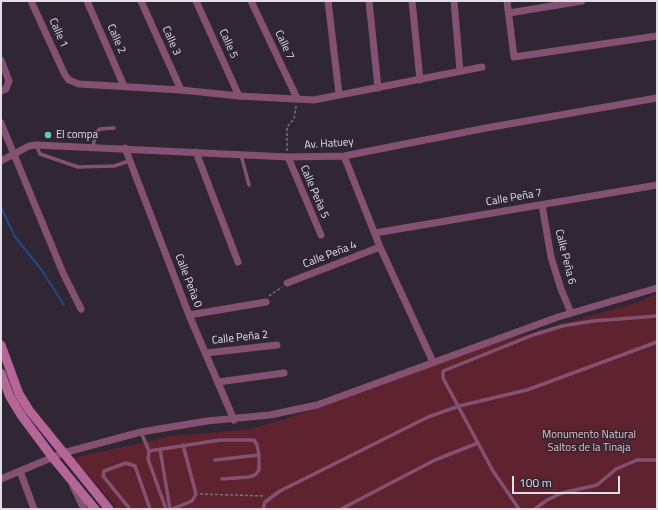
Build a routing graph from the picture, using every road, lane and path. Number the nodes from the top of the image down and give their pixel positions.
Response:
1 (31, 1) edge
2 (87, 1) edge
3 (141, 1) edge
4 (196, 1) edge
5 (251, 1) edge
6 (328, 1) edge
7 (369, 1) edge
8 (412, 1) edge
9 (454, 1) edge
10 (507, 1) edge
11 (582, 1) edge
12 (562, 2) edge
13 (509, 13) junction
14 (657, 36) edge
15 (1, 60) edge
16 (482, 67) dead end
17 (460, 71) junction
18 (420, 80) junction
19 (124, 86) junction
20 (378, 88) junction
21 (3, 90) edge
22 (181, 90) junction
23 (338, 94) junction
24 (239, 96) junction
25 (297, 98) junction
26 (657, 98) edge
27 (1, 123) edge
28 (114, 128) dead end
29 (36, 145) junction
30 (93, 147) junction
31 (125, 148) junction
32 (196, 152) junction
33 (14, 154) junction
34 (241, 155) junction
35 (344, 156) junction
36 (288, 157) junction
37 (1, 161) edge
38 (130, 161) junction
39 (249, 184) dead end
40 (657, 185) edge
41 (542, 205) junction
42 (375, 233) junction
43 (321, 235) dead end
44 (380, 247) junction
45 (238, 262) dead end
46 (287, 283) joint
47 (657, 288) edge
48 (266, 302) joint
49 (80, 309) dead end
50 (570, 313) junction
51 (189, 315) junction
52 (657, 316) edge
53 (657, 342) edge
54 (1, 345) edge
55 (277, 345) dead end
56 (206, 353) junction
57 (433, 362) junction
58 (1, 373) edge
59 (284, 373) dead end
60 (218, 382) junction
61 (458, 406) junction
62 (234, 420) junction
63 (141, 432) junction
64 (478, 443) junction
65 (183, 445) junction
66 (160, 449) junction
67 (149, 451) junction
68 (63, 453) junction
69 (260, 455) junction
70 (53, 458) junction
71 (215, 460) dead end
72 (657, 460) edge
73 (20, 471) junction
74 (68, 477) junction
75 (1, 479) edge
76 (222, 479) dead end
77 (196, 494) junction
78 (272, 496) junction
79 (34, 509) edge
80 (84, 509) edge
81 (95, 509) edge
82 (109, 509) edge
83 (130, 509) edge
84 (150, 509) edge
85 (166, 509) edge
86 (171, 509) edge
87 (263, 509) edge
88 (342, 509) edge
89 (519, 509) edge
90 (535, 509) edge

1 - 19 street, Calle 1
2 - 19 street, Calle 2
3 - 22 street, Calle 3
4 - 24 street, Calle 5
5 - 25 street, Calle 7
6 - 23 street
7 - 20 street
8 - 18 street
9 - 17 street
10 - 13 street
11 - 12 street
12 - 13 street
13 - 14 street
15 - 21 street
16 - 17 street
17 - 18 street
18 - 20 street
19 - 22 street
20 - 23 street
22 - 24 street
23 - 25 street
24 - 25 street
25 - 36 path
26 - 35 street, Av. Hatuey
27 - 33 street
28 - 30 lane
29 - 30 street, Av. Hatuey
29 - 33 street, Av. Hatuey
29 - 38 lane
30 - 31 street, Av. Hatuey
31 - 32 street, Av. Hatuey
31 - 38 street, Calle Peña 0
32 - 34 street, Av. Hatuey
32 - 45 street
33 - 37 street, Av. Hatuey
33 - 49 street
34 - 36 street, Av. Hatuey
34 - 39 lane
35 - 36 street, Av. Hatuey
35 - 42 street
36 - 43 street, Calle Peña 5
38 - 51 street, Calle Peña 0
40 - 41 street, Calle Peña 7
41 - 42 street, Calle Peña 7
41 - 50 street, Calle Peña 6
42 - 44 street
44 - 46 street, Calle Peña 4
44 - 57 street
46 - 48 path
47 - 50 street
48 - 51 street
50 - 57 street
51 - 56 street, Calle Peña 0
52 - 61 lane
53 - 61 lane
54 - 68 main road
55 - 56 street, Calle Peña 2
56 - 60 street, Calle Peña 0
57 - 62 street
58 - 70 main road
59 - 60 street
60 - 62 street, Calle Peña 0
61 - 64 lane
61 - 78 lane
62 - 63 street
63 - 67 lane
63 - 68 street
64 - 88 lane
64 - 89 lane
65 - 66 lane
65 - 69 lane
65 - 77 lane
66 - 67 lane
66 - 86 lane
67 - 85 lane
68 - 70 street
68 - 82 main road
69 - 71 lane
69 - 76 lane
70 - 73 street
70 - 74 main road
72 - 90 lane
73 - 75 street
73 - 79 street
74 - 80 street
74 - 81 main road
77 - 78 path
77 - 86 lane
78 - 87 lane
83 - 84 lane

